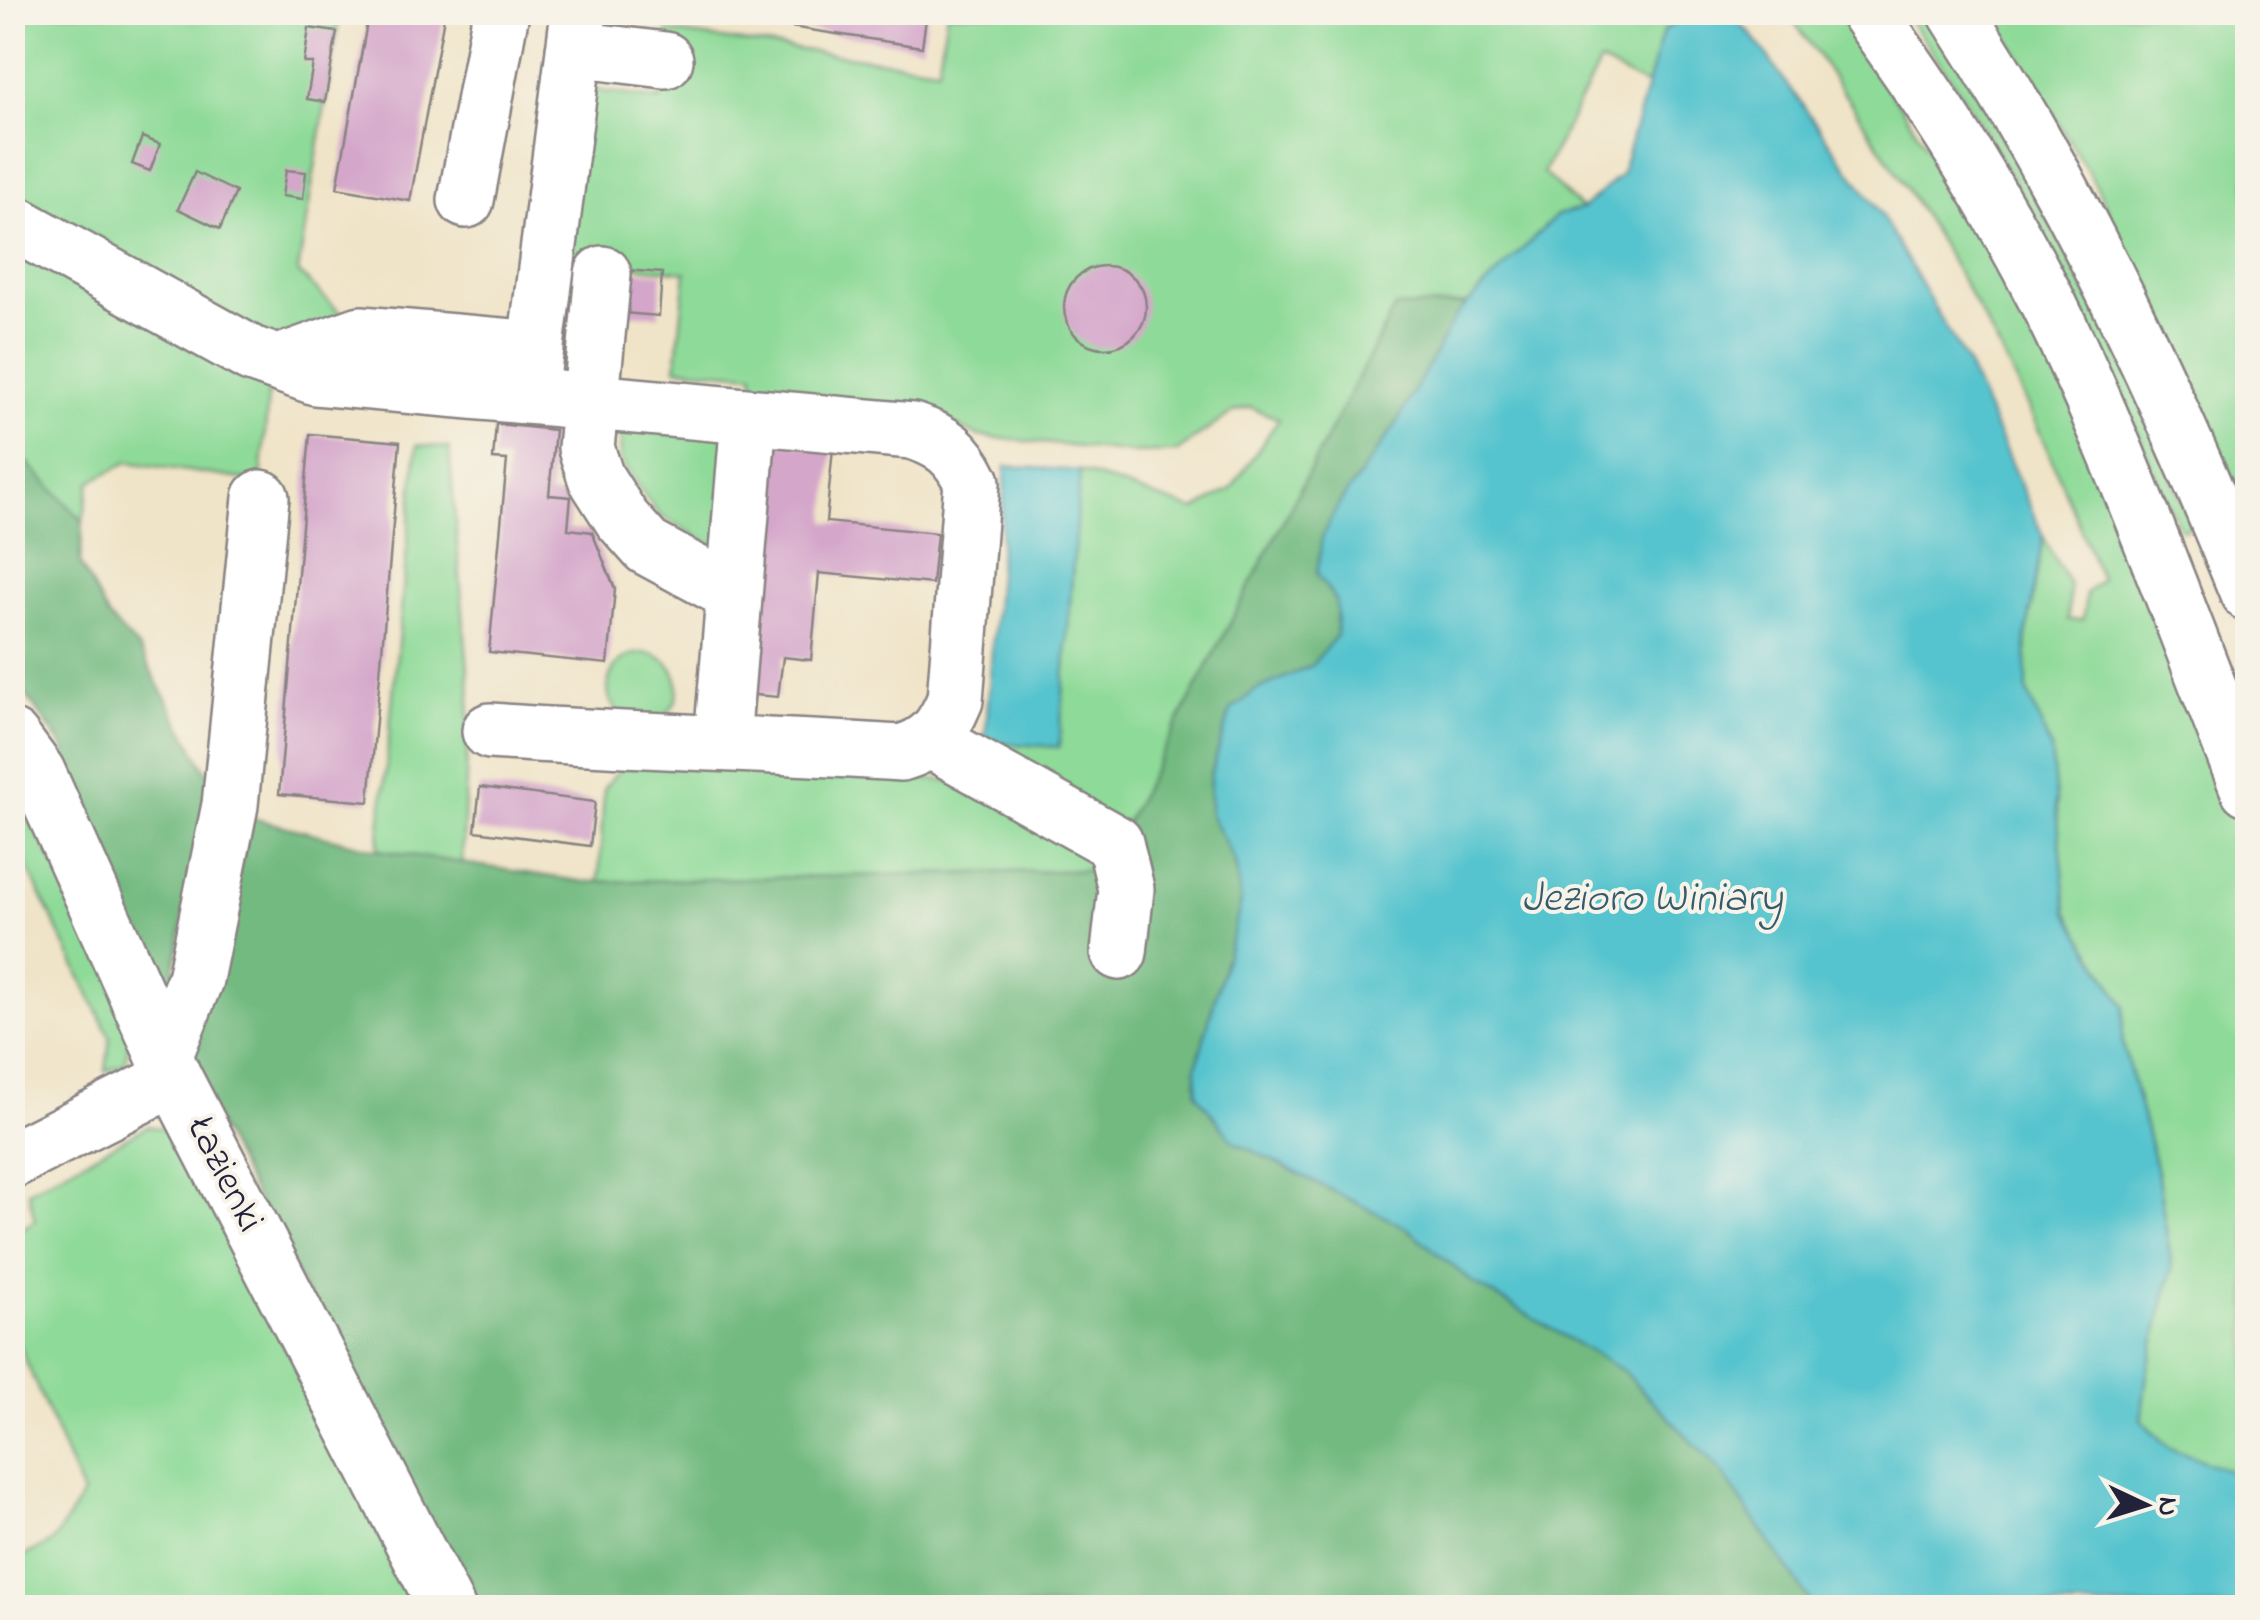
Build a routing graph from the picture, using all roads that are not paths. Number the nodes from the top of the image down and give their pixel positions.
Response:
1 (501, 12) edge
2 (1868, 12) edge
3 (1956, 12) edge
4 (577, 31) edge
5 (666, 60) dead end
6 (466, 200) dead end
7 (12, 222) edge
8 (603, 274) dead end
9 (533, 371) junction
10 (589, 400) junction
11 (749, 418) junction
12 (261, 498) dead end
13 (2248, 593) edge
14 (734, 594) junction
15 (490, 731) dead end
16 (930, 740) junction
17 (722, 741) junction
18 (21, 764) edge
19 (2248, 788) edge
20 (1118, 952) dead end
21 (169, 1068) junction
22 (12, 1160) edge
23 (447, 1608) edge

1 - 6 main road
2 - 19 main road
3 - 13 main road
4 - 5 main road
4 - 9 main road
7 - 9 main road
8 - 10 main road
9 - 10 main road
10 - 11 main road
10 - 14 main road
11 - 14 main road
11 - 16 main road
12 - 21 main road
14 - 17 main road
15 - 17 main road
16 - 17 main road
16 - 20 main road
18 - 21 main road, Łazienki
21 - 22 main road
21 - 23 main road, Łazienki

